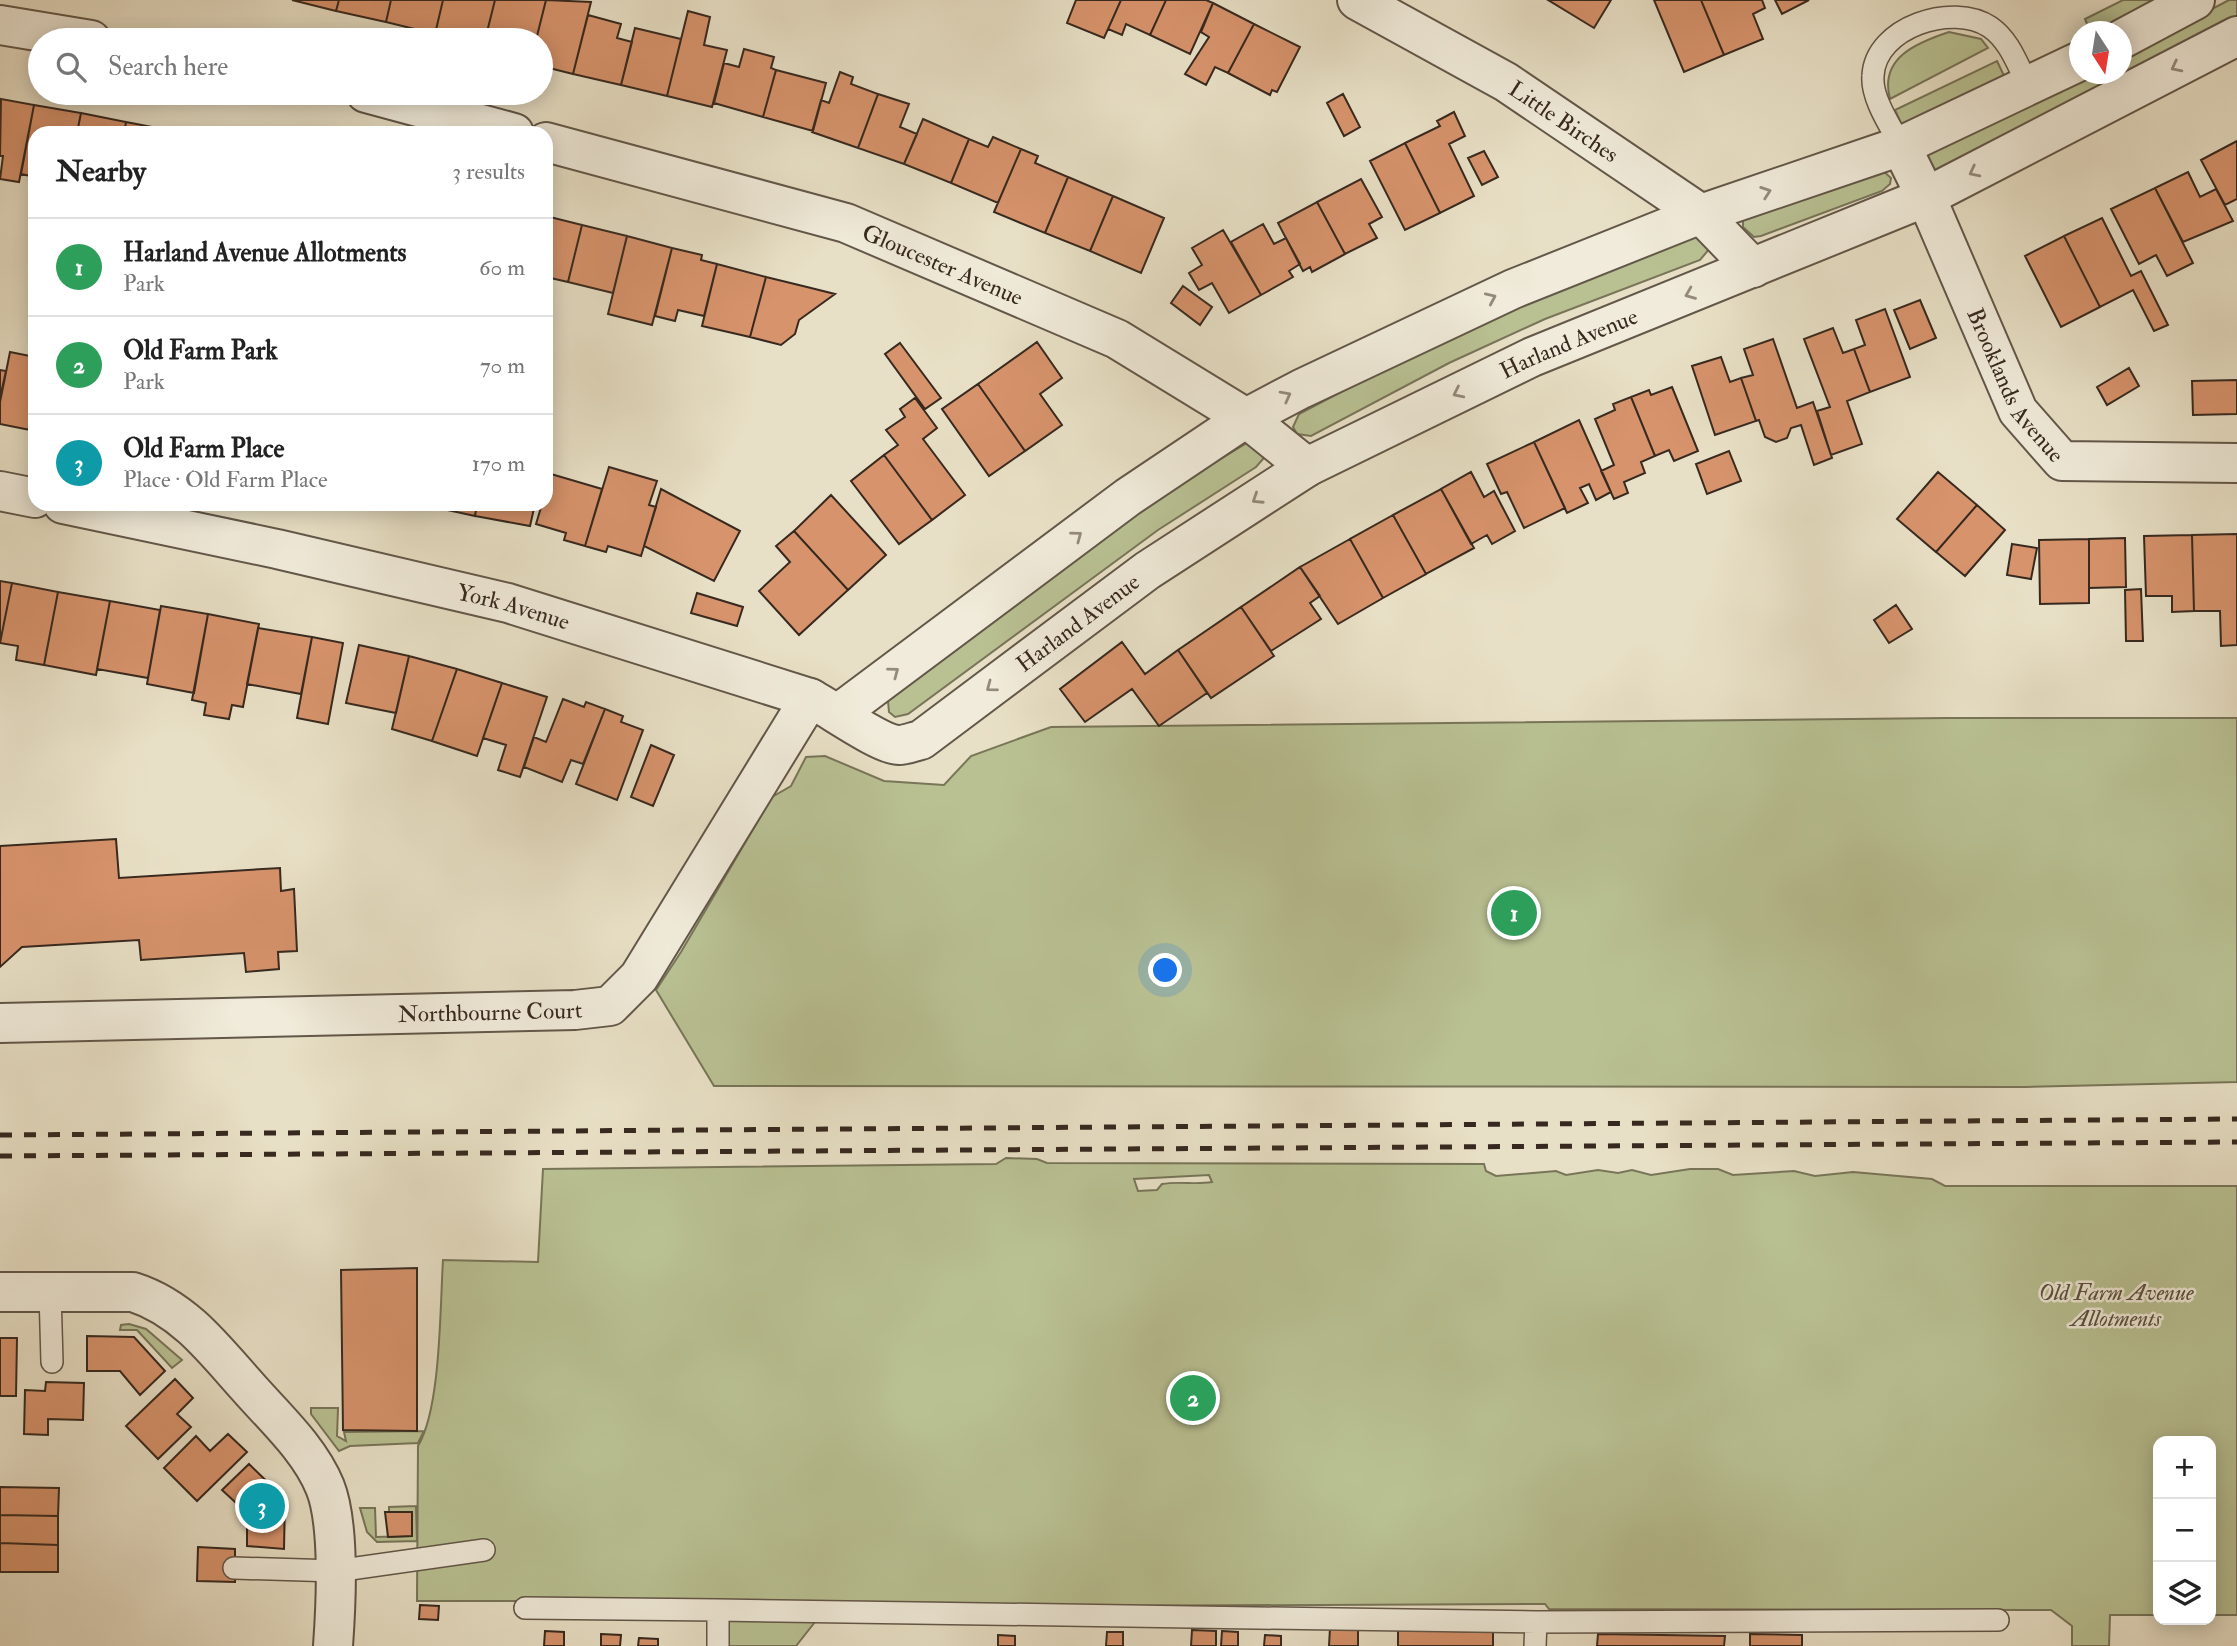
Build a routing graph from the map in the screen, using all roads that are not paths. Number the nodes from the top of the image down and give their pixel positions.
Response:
1 (1357, 0) edge
2 (2195, 0) edge
3 (0, 25) edge
4 (28, 30) edge
5 (2132, 34) edge
6 (2237, 36) edge
7 (2069, 66) edge
8 (2028, 86) junction
9 (410, 105) edge
10 (488, 126) edge
11 (553, 144) edge
12 (1901, 146) junction
13 (1926, 197) junction
14 (1701, 214) junction
15 (1753, 268) junction
16 (1246, 418) junction
17 (2237, 463) edge
18 (1307, 467) junction
19 (0, 491) edge
20 (28, 497) edge
21 (96, 511) edge
22 (825, 706) junction
23 (942, 724) joint
24 (0, 1023) edge
25 (0, 1292) edge
26 (50, 1292) junction
27 (52, 1362) dead end
28 (484, 1550) dead end
29 (234, 1568) dead end
30 (335, 1571) junction
31 (525, 1608) dead end
32 (718, 1610) junction
33 (1998, 1620) dead end
34 (1536, 1622) junction
35 (333, 1646) edge
36 (718, 1646) edge
37 (1535, 1646) edge

1 - 14 street, Little Birches
2 - 5 street
3 - 4 street
6 -> 13 street, Harland Avenue
7 - 8 street
8 - 12 street
8 - 12 lane
9 - 10 street
11 - 16 street, Gloucester Avenue
12 - 13 street, Brooklands Avenue
14 -> 12 street
13 - 15 street, Harland Avenue
13 - 17 street, Brooklands Avenue
14 - 15 street, Little Birches
16 -> 14 street
15 -> 18 street, Harland Avenue
16 - 18 street, Gloucester Avenue
22 -> 16 street
18 -> 23 street, Harland Avenue
19 - 20 street
21 - 22 street, York Avenue
22 - 23 street, York Avenue
22 - 24 street, Northbourne Court
25 - 26 street
26 - 27 lane
26 - 30 street
28 - 30 lane
29 - 30 lane
30 - 35 street
31 - 32 lane
32 - 34 lane
32 - 36 lane
33 - 34 lane
34 - 37 lane

